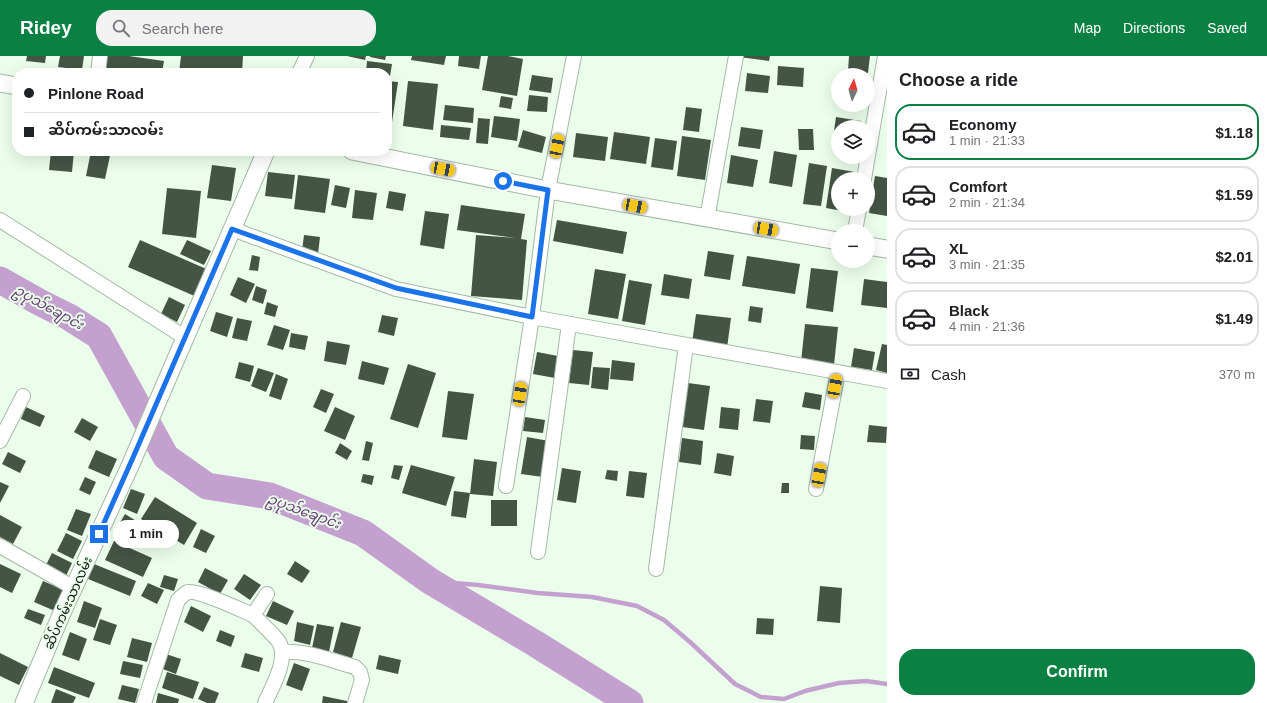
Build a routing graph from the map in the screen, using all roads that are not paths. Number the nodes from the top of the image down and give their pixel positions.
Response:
1 (100, 56) edge
2 (307, 56) edge
3 (574, 56) edge
4 (736, 56) edge
5 (885, 56) edge
6 (99, 68) edge
7 (302, 68) edge
8 (0, 83) edge
9 (12, 85) edge
10 (264, 156) edge
11 (377, 156) edge
12 (865, 172) edge
13 (548, 190) junction
14 (708, 219) junction
15 (0, 220) edge
16 (232, 229) junction
17 (831, 240) edge
18 (875, 247) edge
19 (887, 250) edge
20 (532, 317) junction
21 (569, 324) junction
22 (186, 338) junction
23 (686, 345) junction
24 (838, 372) junction
25 (887, 381) edge
26 (23, 396) dead end
27 (0, 441) edge
28 (506, 486) dead end
29 (816, 489) dead end
30 (0, 546) edge
31 (538, 552) dead end
32 (656, 569) dead end
33 (74, 588) junction
34 (267, 594) dead end
35 (253, 615) junction
36 (282, 652) junction
37 (24, 703) edge
38 (144, 703) edge
39 (265, 703) edge
40 (355, 703) edge

1 - 6 street
2 - 7 street
3 - 13 street
4 - 14 street
5 - 12 street
8 - 9 street
10 - 16 street, ဆိပ်ကမ်းသာလမ်း
11 - 13 street
13 - 14 street
13 - 20 street
14 - 17 street
15 - 22 street
16 - 20 street
16 - 22 street, ဆိပ်ကမ်းသာလမ်း
18 - 19 street
20 - 21 street
20 - 28 street
21 - 23 street
21 - 31 street
22 - 33 street, ဆိပ်ကမ်းသာလမ်း
23 - 24 street
23 - 32 street
24 - 25 street
24 - 29 street
26 - 27 street
30 - 33 street
33 - 37 street, ဆိပ်ကမ်းသာလမ်း
34 - 35 street
35 - 36 street
35 - 38 street
36 - 39 street
36 - 40 street

